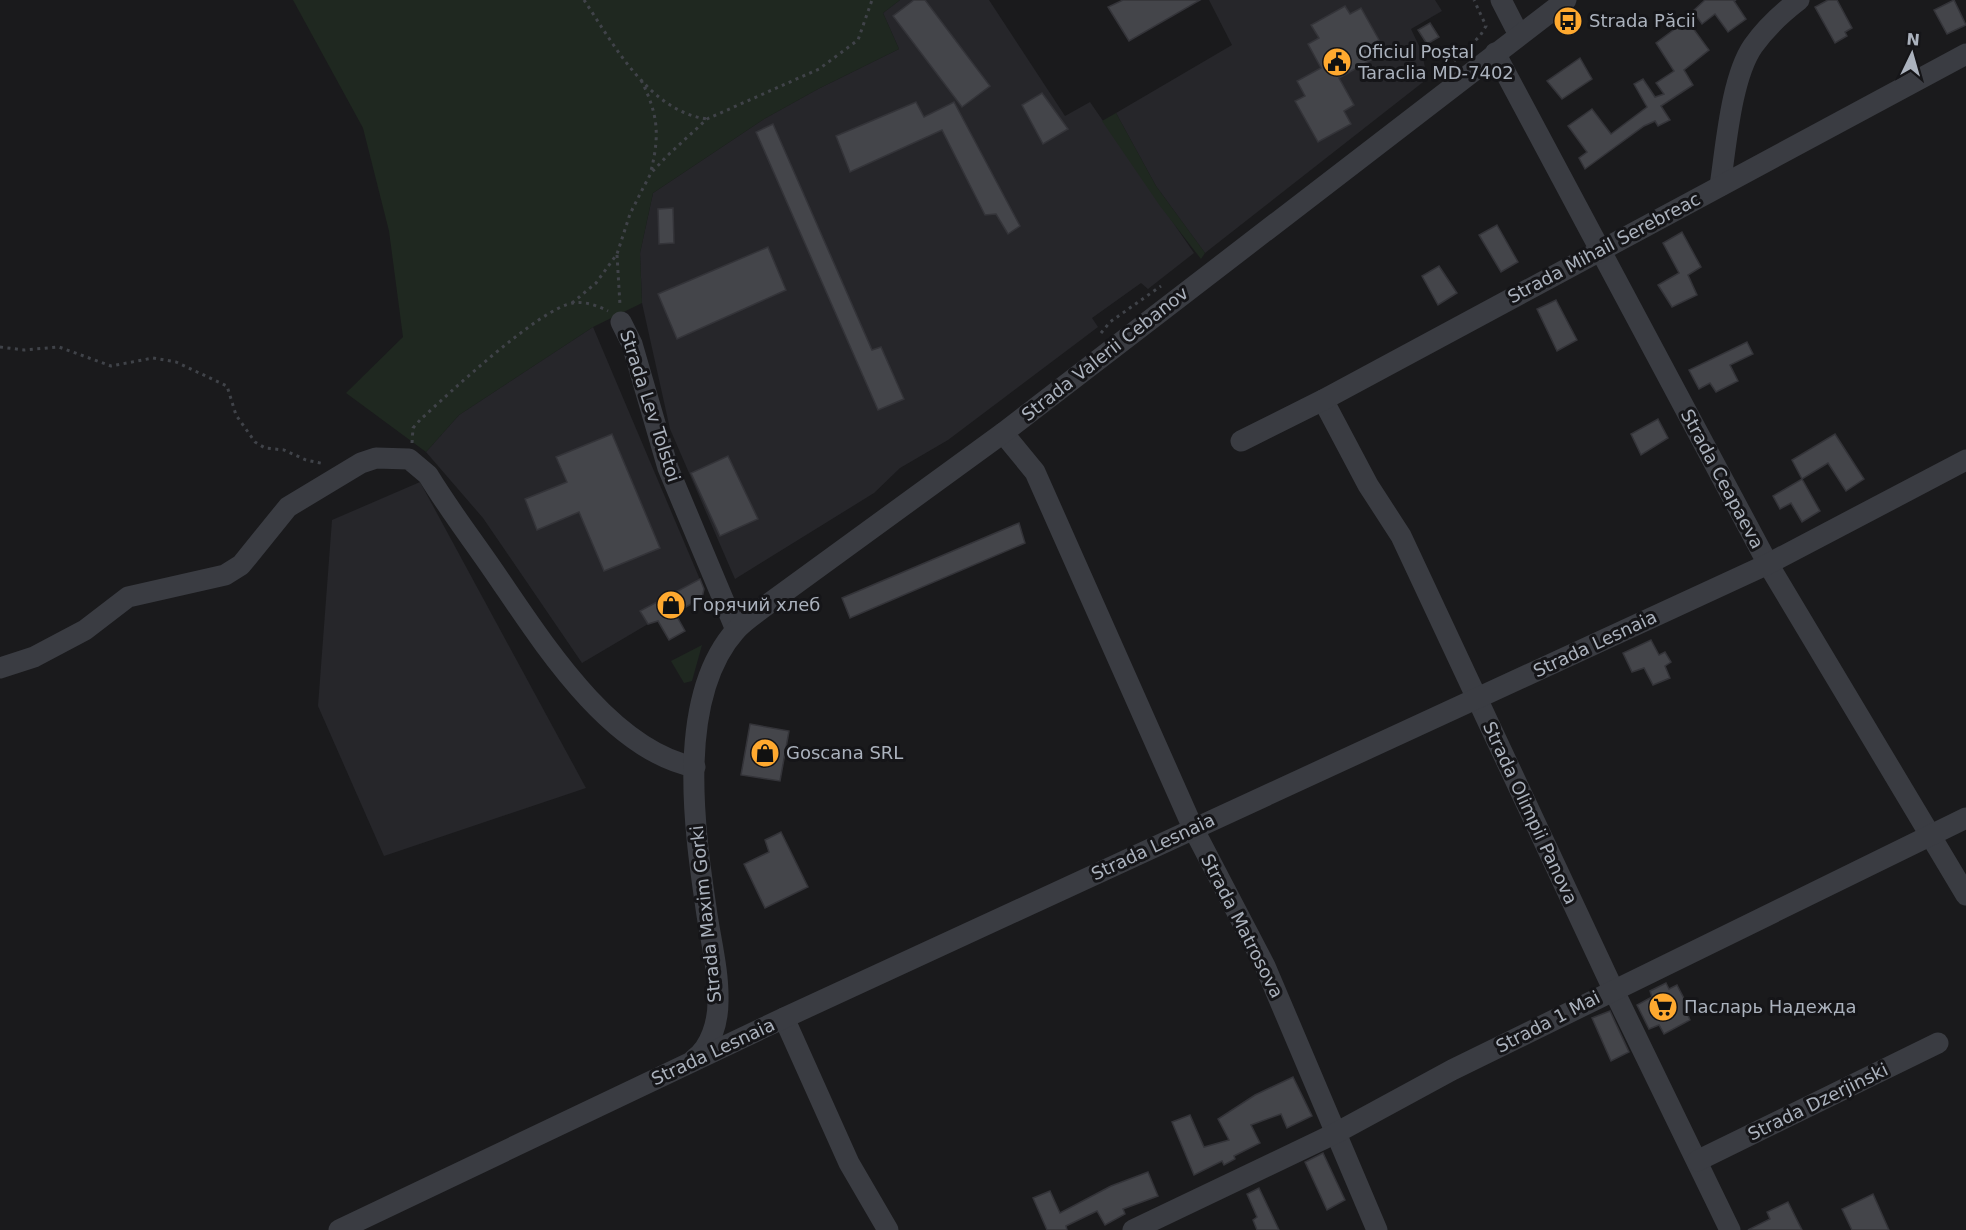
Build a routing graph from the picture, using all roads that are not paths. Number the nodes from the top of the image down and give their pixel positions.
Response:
1 (1501, 0) edge
2 (1566, 0) edge
3 (1799, 0) edge
4 (1519, 35) junction
5 (1495, 53) junction
6 (1966, 54) edge
7 (1720, 186) junction
8 (1599, 251) junction
9 (621, 322) road end
10 (1323, 400) junction
11 (1003, 433) junction
12 (1241, 441) dead end
13 (1966, 460) edge
14 (1768, 564) junction
15 (736, 630) junction
16 (0, 668) edge
17 (1476, 700) junction
18 (695, 741) joint
19 (695, 767) junction
20 (1966, 818) edge
21 (1193, 828) junction
22 (1929, 837) junction
23 (1966, 895) edge
24 (1613, 989) junction
25 (784, 1018) junction
26 (1938, 1042) dead end
27 (675, 1069) junction
28 (1336, 1133) junction
29 (1697, 1161) junction
30 (339, 1230) edge
31 (888, 1230) edge
32 (1133, 1230) edge
33 (1377, 1230) edge
34 (1730, 1230) edge

1 - 4 street
2 - 4 street, Strada Valerii Cebanov
3 - 7 street
4 - 5 street, Strada Valerii Cebanov
5 - 8 street, Strada Ceapaeva
5 - 11 street, Strada Valerii Cebanov
6 - 7 street, Strada Mihail Serebreac
7 - 8 street, Strada Mihail Serebreac
8 - 10 street, Strada Mihail Serebreac
8 - 14 street, Strada Ceapaeva
9 - 15 street, Strada Lev Tolstoi
10 - 12 street, Strada Mihail Serebreac
10 - 17 street, Strada Olimpii Panova
11 - 15 street, Strada Valerii Cebanov
11 - 21 street, Strada Matrosova
13 - 14 street, Strada Lesnaia
14 - 17 street, Strada Lesnaia
14 - 22 street, Strada Ceapaeva
15 - 18 street, Strada Valerii Cebanov
16 - 19 street
17 - 21 street, Strada Lesnaia
17 - 24 street, Strada Olimpii Panova
18 - 19 street, Strada Maxim Gorki
19 - 27 street, Strada Maxim Gorki
20 - 22 street, Strada 1 Mai
21 - 25 street, Strada Lesnaia
21 - 28 street, Strada Matrosova
22 - 23 street, Strada Ceapaeva
22 - 24 street, Strada 1 Mai
24 - 28 street, Strada 1 Mai
24 - 29 street, Strada Olimpii Panova
25 - 27 street, Strada Lesnaia
25 - 31 street
26 - 29 street, Strada Dzerjinski
27 - 30 street, Strada Lesnaia
28 - 32 street, Strada 1 Mai
28 - 33 street, Strada Matrosova
29 - 34 street, Strada Olimpii Panova

